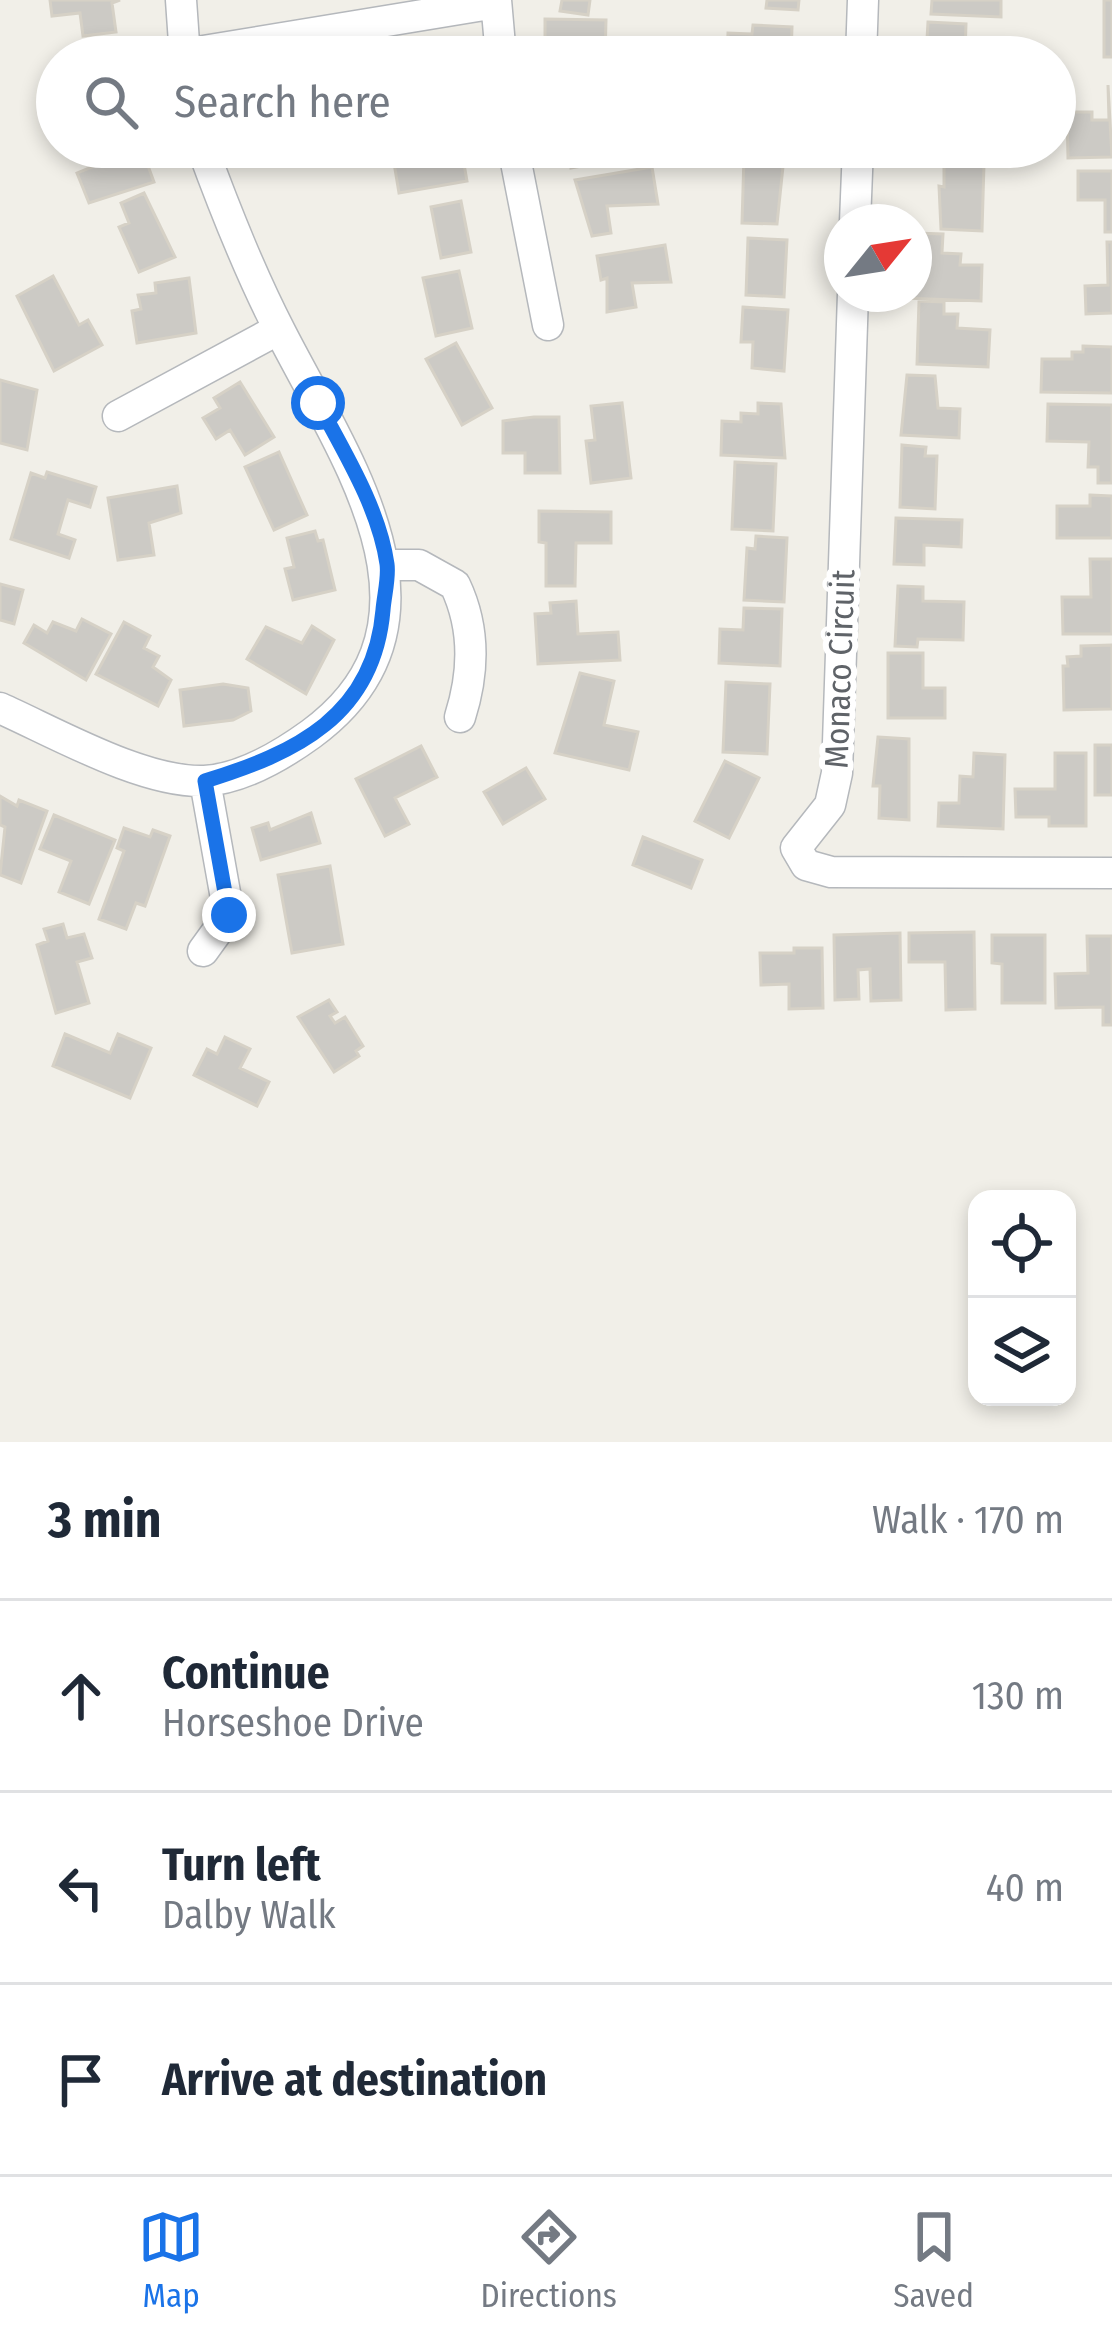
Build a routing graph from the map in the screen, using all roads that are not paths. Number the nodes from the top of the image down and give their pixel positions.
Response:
1 (181, 0) edge
2 (863, 0) edge
3 (496, 1) edge
4 (184, 36) edge
5 (298, 36) edge
6 (499, 36) edge
7 (862, 36) edge
8 (210, 168) edge
9 (517, 168) edge
10 (857, 168) edge
11 (856, 204) edge
12 (852, 312) edge
13 (548, 325) dead end
14 (279, 329) junction
15 (118, 416) dead end
16 (387, 565) junction
17 (0, 708) edge
18 (460, 717) dead end
19 (205, 781) junction
20 (1112, 873) edge
21 (203, 951) dead end

1 - 4 street
2 - 7 street
3 - 5 street
3 - 6 street
8 - 14 street
9 - 13 street
10 - 11 street
12 - 20 street, Monaco Circuit
14 - 15 street
14 - 16 street
16 - 18 street
16 - 19 street
17 - 19 street
19 - 21 street

